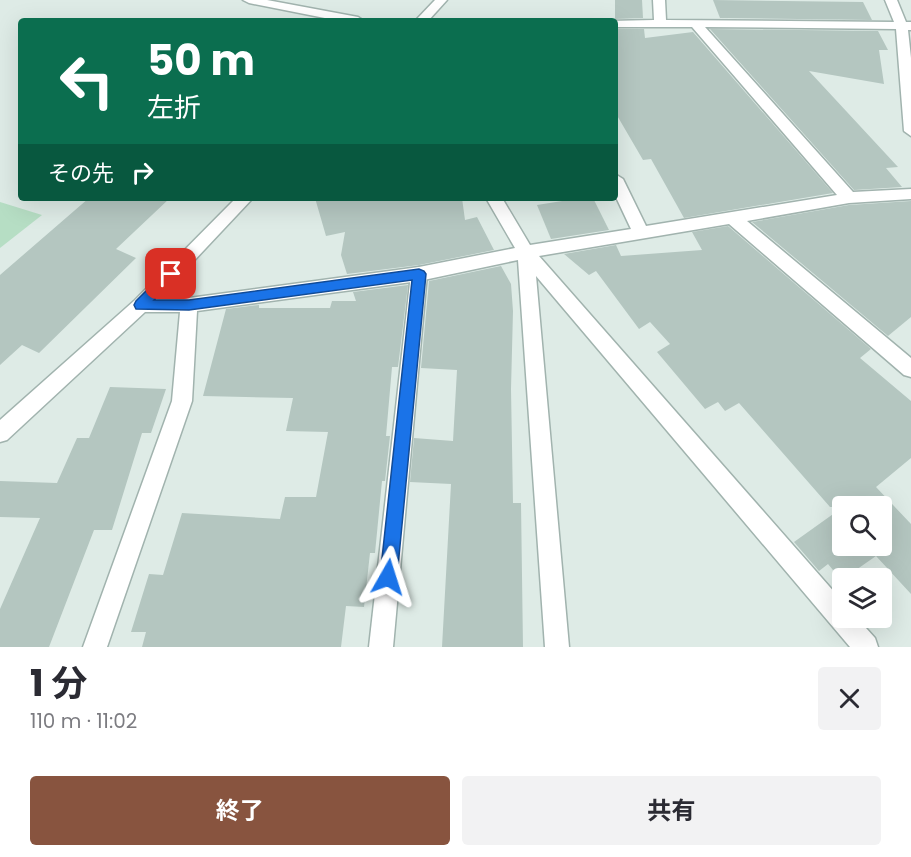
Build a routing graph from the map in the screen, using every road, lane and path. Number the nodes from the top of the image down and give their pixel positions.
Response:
1 (249, 0) edge
2 (441, 0) edge
3 (659, 0) edge
4 (891, 0) edge
5 (342, 18) edge
6 (424, 18) edge
7 (618, 23) edge
8 (660, 24) junction
9 (697, 26) junction
10 (907, 26) edge
11 (911, 131) edge
12 (618, 185) edge
13 (911, 194) edge
14 (849, 198) junction
15 (243, 201) edge
16 (496, 201) edge
17 (733, 218) junction
18 (641, 233) junction
19 (526, 252) junction
20 (419, 274) junction
21 (141, 305) junction
22 (189, 305) junction
23 (911, 369) edge
24 (0, 433) edge
25 (95, 647) edge
26 (381, 647) edge
27 (557, 647) edge
28 (866, 647) edge

1 - 5 street
2 - 6 street
3 - 8 street
4 - 10 street
7 - 8 street
8 - 9 street
9 - 10 street
9 - 14 street
10 - 11 street
12 - 18 street
13 - 14 street
14 - 17 street
15 - 21 street
16 - 19 street
17 - 18 street
17 - 23 street
18 - 19 street
19 - 20 street
19 - 27 street
19 - 28 street
20 - 22 street
20 - 26 street
21 - 22 street
21 - 24 street
22 - 25 street

